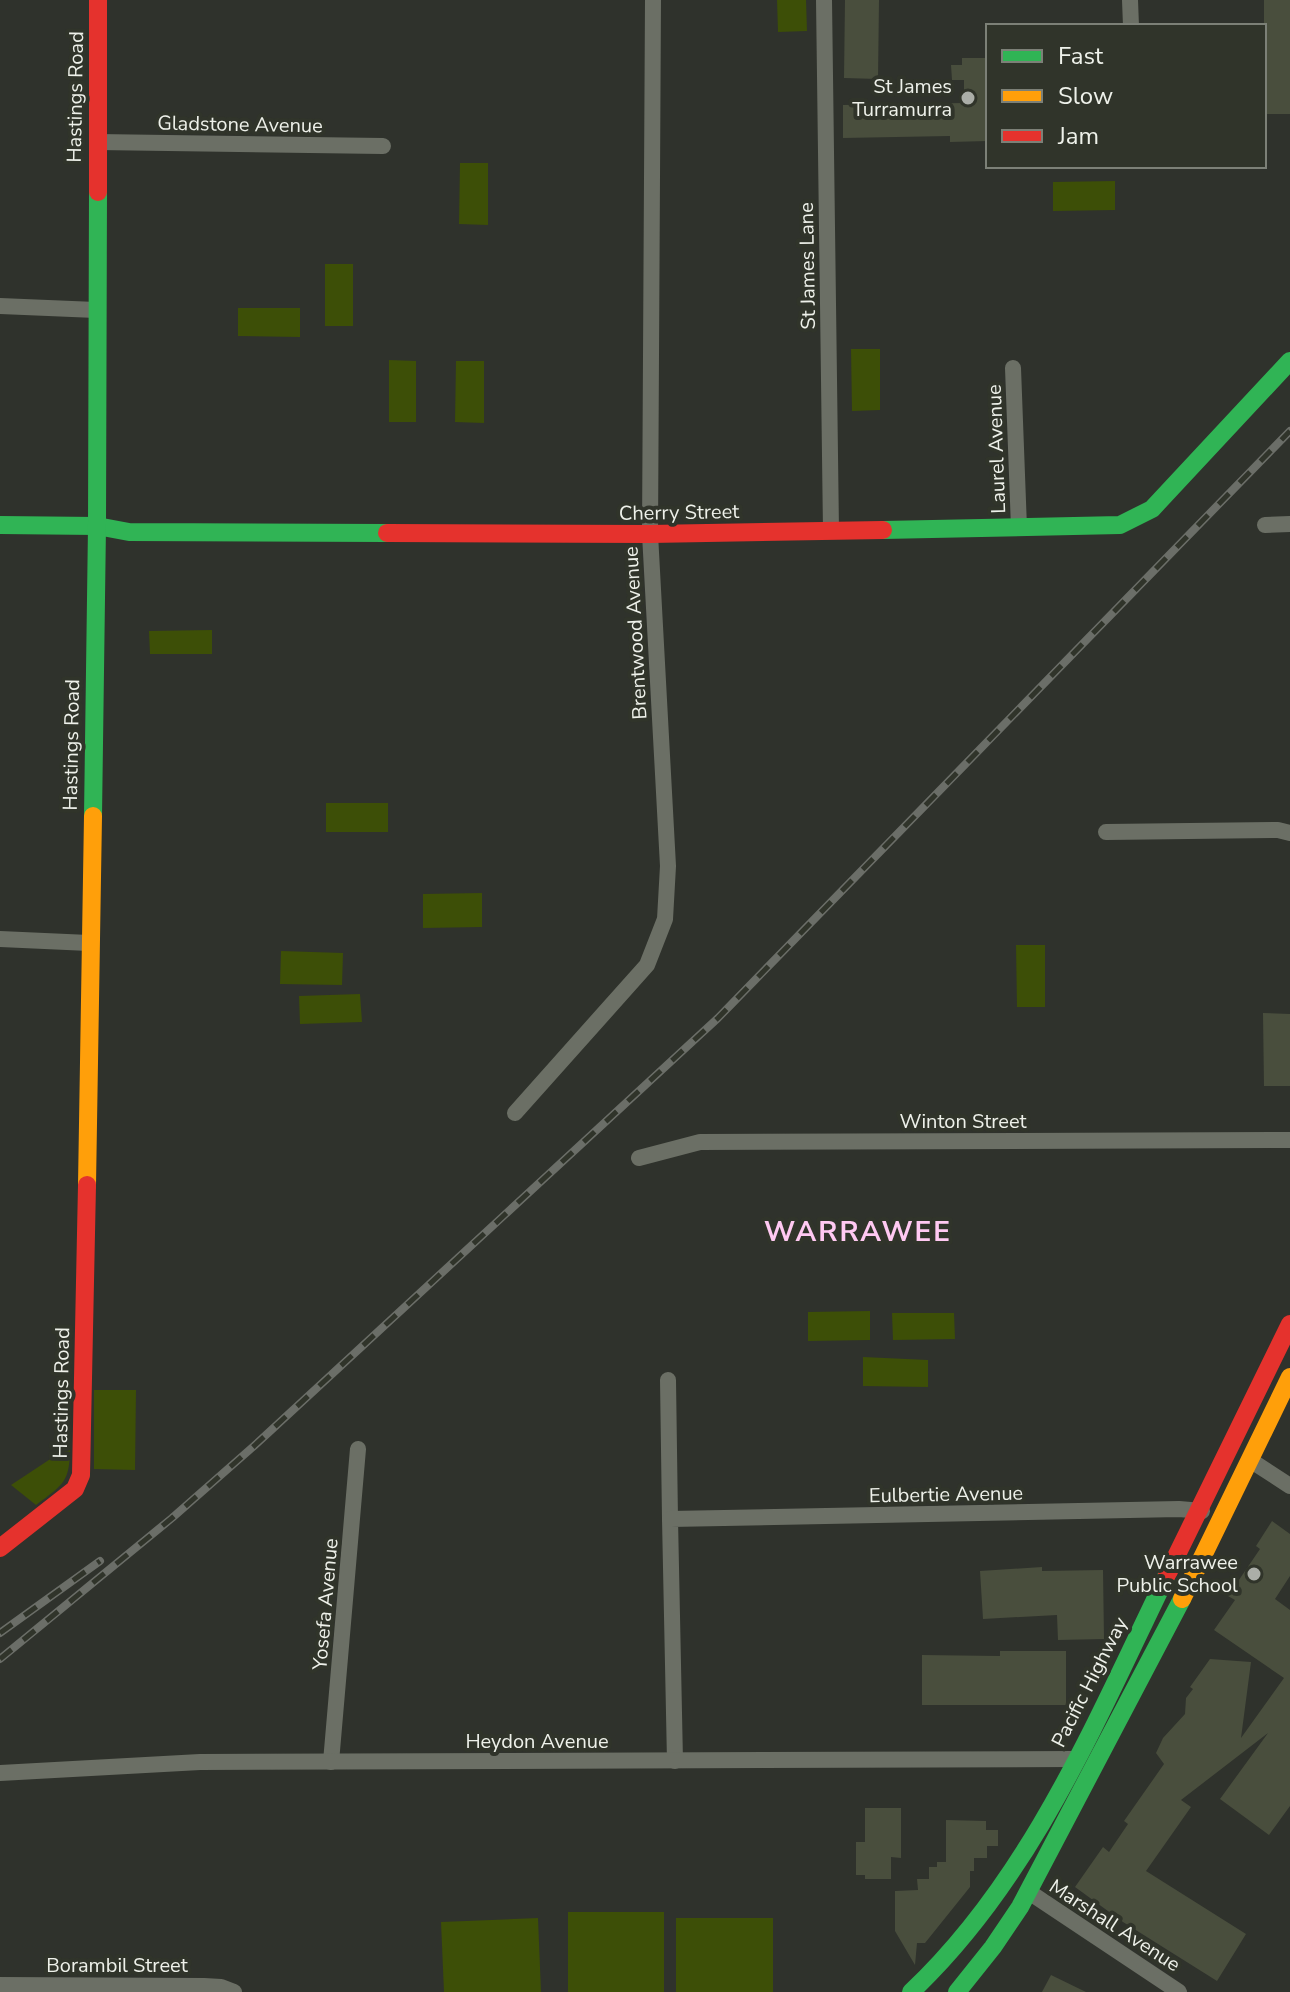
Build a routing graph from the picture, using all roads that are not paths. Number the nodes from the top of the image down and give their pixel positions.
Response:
1 (98, 0) edge
2 (653, 0) edge
3 (824, 0) edge
4 (1130, 0) edge
5 (1131, 24) edge
6 (97, 142) junction
7 (383, 146) dead end
8 (0, 306) edge
9 (96, 310) junction
10 (1290, 361) edge
11 (1013, 368) dead end
12 (1290, 524) edge
13 (0, 525) edge
14 (1265, 525) dead end
15 (97, 526) junction
16 (1019, 528) junction
17 (831, 531) junction
18 (650, 534) junction
19 (1106, 832) dead end
20 (1290, 833) edge
21 (0, 939) edge
22 (89, 943) junction
23 (515, 1113) dead end
24 (1290, 1140) edge
25 (639, 1158) dead end
26 (1290, 1324) edge
27 (1290, 1377) edge
28 (668, 1380) dead end
29 (358, 1449) dead end
30 (1250, 1460) junction
31 (1290, 1486) edge
32 (1198, 1510) junction
33 (670, 1519) junction
34 (1221, 1519) junction
35 (0, 1548) edge
36 (1075, 1759) junction
37 (675, 1761) junction
38 (331, 1762) junction
39 (0, 1773) edge
40 (1029, 1892) junction
41 (0, 1985) edge
42 (934, 1985) edge
43 (234, 1992) edge
44 (911, 1992) edge
45 (957, 1992) edge
46 (1179, 1992) edge

1 - 6 main road, Hastings Road
2 - 18 street, Brentwood Avenue
3 - 17 street, St James Lane
4 - 5 street
6 - 7 street, Gladstone Avenue
6 - 9 main road, Hastings Road
8 - 9 street
9 - 15 main road, Hastings Road
10 - 16 main road, Cherry Street
11 - 16 street, Laurel Avenue
12 - 14 street
13 - 15 main road, Cherry Street
15 - 18 main road, Cherry Street
15 - 22 main road, Hastings Road
16 - 17 main road, Cherry Street
17 - 18 main road, Cherry Street
18 - 23 street, Brentwood Avenue
19 - 20 street
21 - 22 street
22 - 35 main road, Hastings Road
24 - 25 street, Winton Street
26 - 32 main road, Pacific Highway
27 - 30 main road
28 - 33 street
29 - 38 street, Yosefa Avenue
30 - 31 street
30 - 34 main road
32 - 33 street, Eulbertie Avenue
32 - 34 street, Eulbertie Avenue
32 - 36 main road, Pacific Highway
33 - 37 street
34 - 40 main road
36 - 37 street, Heydon Avenue
36 - 42 main road, Pacific Highway
37 - 38 street, Heydon Avenue
38 - 39 street, Heydon Avenue
40 - 45 main road
40 - 46 street, Marshall Avenue
41 - 43 street, Borambil Street
42 - 44 main road, Pacific Highway

